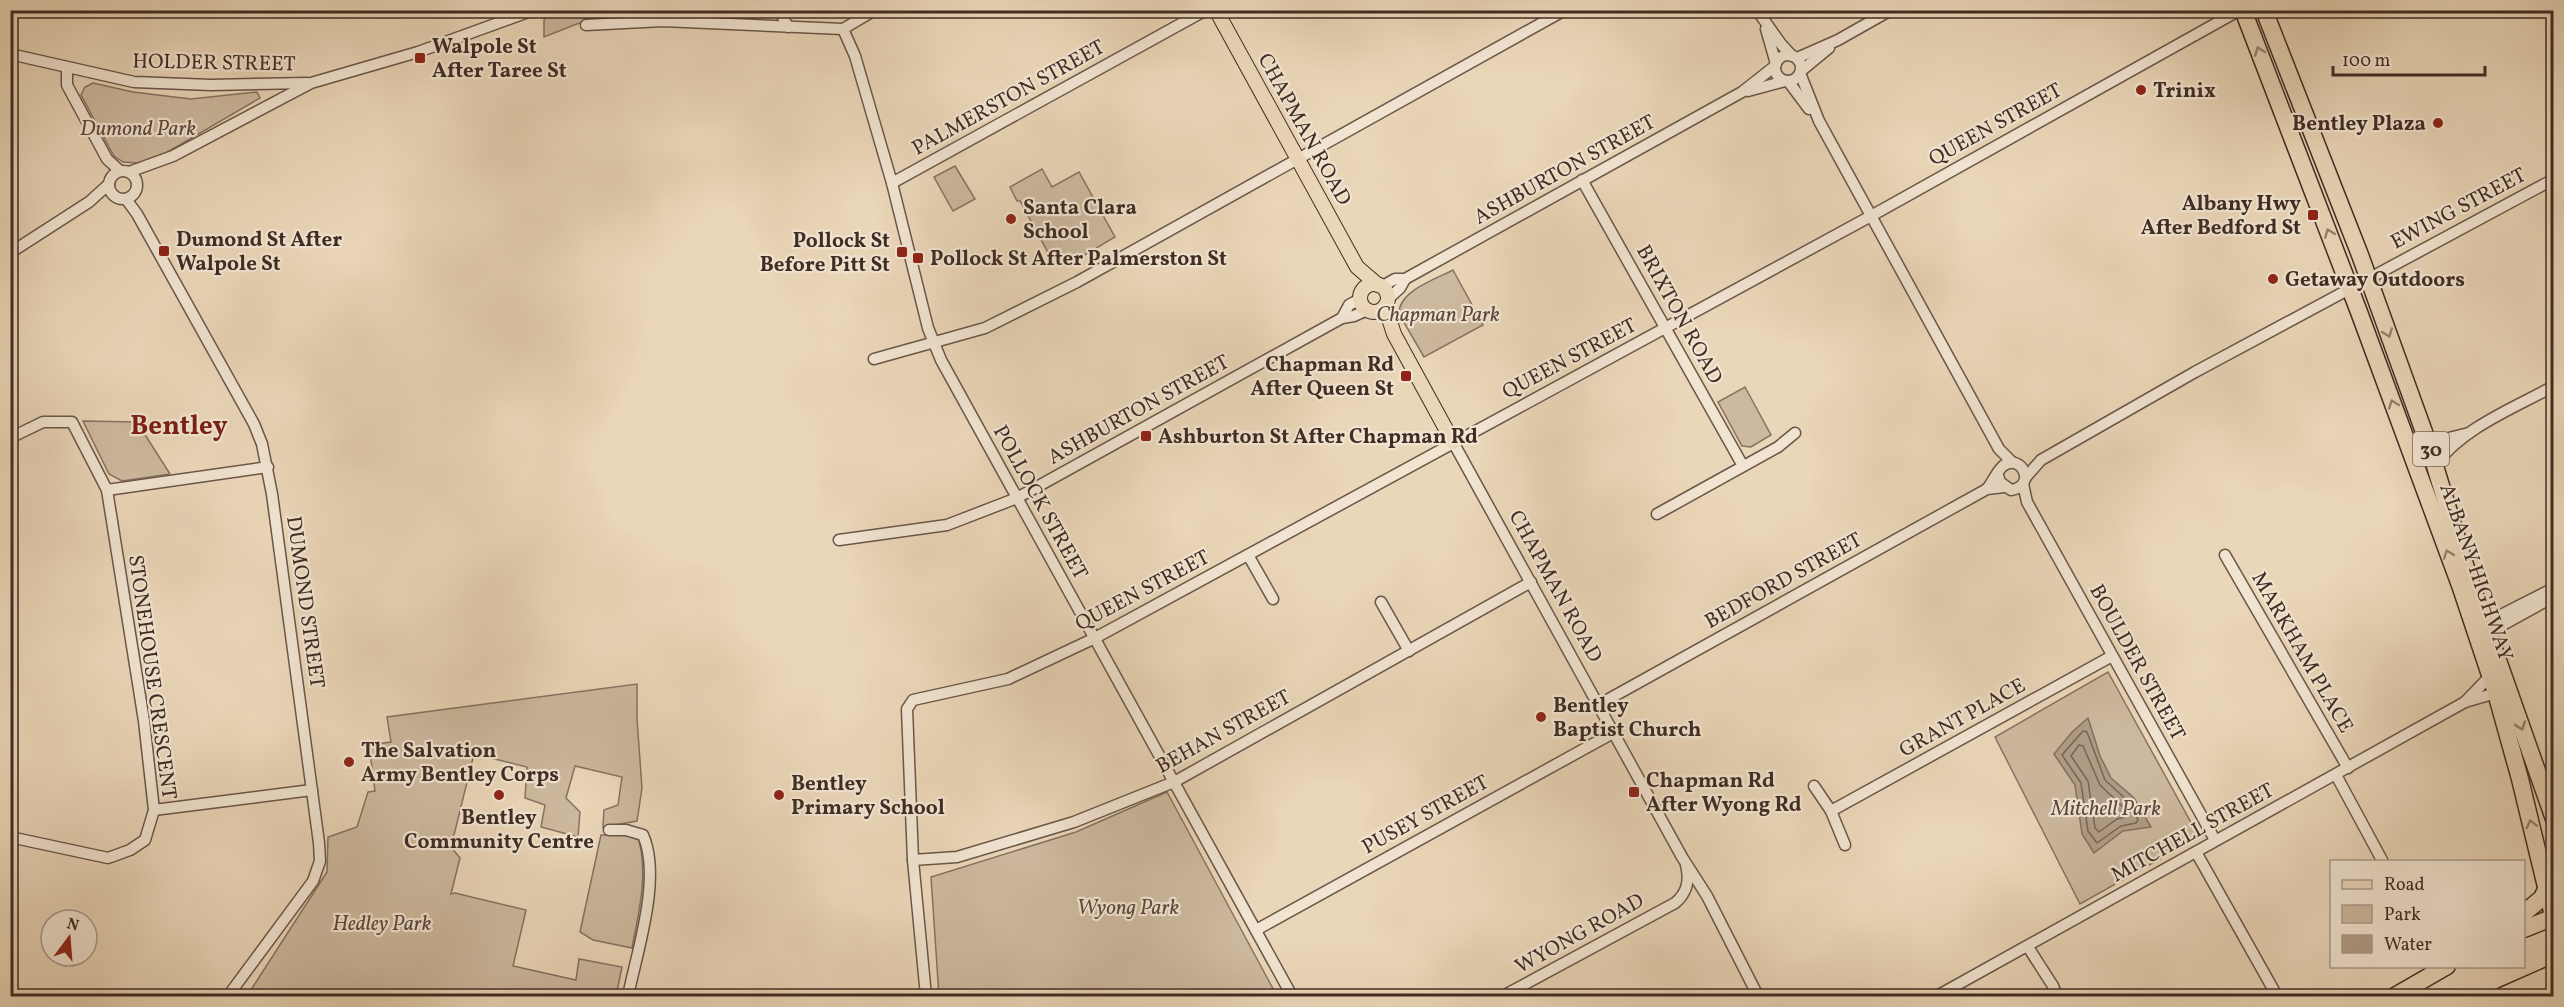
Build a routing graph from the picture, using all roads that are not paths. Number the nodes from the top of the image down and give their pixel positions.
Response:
1 (534, 10) edge
2 (779, 10) edge
3 (875, 10) edge
4 (1206, 10) edge
5 (1216, 10) edge
6 (1565, 10) edge
7 (1891, 10) edge
8 (2241, 10) edge
9 (2264, 10) edge
10 (1760, 15) edge
11 (586, 25) dead end
12 (788, 27) junction
13 (843, 29) junction
14 (1838, 39) junction
15 (10, 54) edge
16 (1794, 57) junction
17 (1775, 65) junction
18 (67, 69) junction
19 (1801, 72) junction
20 (1786, 81) junction
21 (311, 83) junction
22 (1742, 92) junction
23 (1819, 122) junction
24 (1297, 158) junction
25 (107, 159) junction
26 (152, 165) junction
27 (124, 172) junction
28 (2553, 179) edge
29 (1582, 180) junction
30 (110, 182) junction
31 (892, 183) junction
32 (128, 194) junction
33 (89, 202) junction
34 (1871, 216) junction
35 (10, 253) edge
36 (2368, 278) junction
37 (2350, 288) junction
38 (1374, 299) junction
39 (1665, 328) junction
40 (934, 344) junction
41 (874, 359) dead end
42 (2553, 386) edge
43 (1795, 433) dead end
44 (2469, 433) junction
45 (10, 438) edge
46 (1453, 442) junction
47 (2428, 443) junction
48 (1999, 449) junction
49 (2041, 460) junction
50 (2015, 463) junction
51 (2436, 464) junction
52 (1743, 466) junction
53 (268, 467) junction
54 (1999, 472) junction
55 (2024, 480) junction
56 (1987, 489) junction
57 (2007, 489) junction
58 (106, 490) junction
59 (1017, 498) junction
60 (2027, 502) junction
61 (1657, 514) dead end
62 (839, 540) dead end
63 (1248, 555) junction
64 (2225, 555) dead end
65 (1531, 582) junction
66 (2553, 588) edge
67 (2553, 593) edge
68 (1273, 599) dead end
69 (1381, 602) dead end
70 (2486, 628) junction
71 (1095, 638) junction
72 (1409, 651) junction
73 (2112, 656) junction
74 (2490, 676) junction
75 (2496, 693) junction
76 (2465, 702) junction
77 (1598, 705) junction
78 (1613, 733) junction
79 (2348, 768) junction
80 (2336, 775) junction
81 (1174, 782) junction
82 (1814, 786) dead end
83 (312, 790) junction
84 (154, 810) junction
85 (1831, 812) junction
86 (2553, 819) edge
87 (609, 830) dead end
88 (10, 837) edge
89 (2215, 840) junction
90 (1845, 844) dead end
91 (2196, 852) junction
92 (1682, 857) junction
93 (913, 860) junction
94 (2382, 860) edge
95 (2547, 887) junction
96 (1675, 903) joint
97 (2525, 912) edge
98 (2553, 918) edge
99 (2525, 928) edge
100 (1256, 930) junction
101 (2028, 947) junction
102 (2444, 968) edge
103 (2553, 973) edge
104 (2553, 988) edge
105 (2534, 992) edge
106 (10, 995) edge
107 (18, 996) edge
108 (228, 996) edge
109 (628, 996) edge
110 (926, 996) edge
111 (1292, 996) edge
112 (1503, 996) edge
113 (1758, 996) edge
114 (1937, 996) edge
115 (2056, 996) edge
116 (2277, 996) edge
117 (2395, 996) edge
118 (2502, 996) edge

1 - 21 street
2 - 12 street
3 - 13 street
4 - 31 street, PALMERSTON STREET
5 - 24 main road, CHAPMAN ROAD
6 - 24 street
7 - 14 street
8 - 34 street, QUEEN STREET
37 -> 8 highway, ALBANY HIGHWAY / 30
9 - 36 highway, ALBANY HIGHWAY / 30
10 - 16 street
10 - 17 street
11 - 12 street
12 - 13 street
13 - 31 street, POLLOCK STREET
14 - 16 street
14 - 19 street
15 - 18 street, HOLDER STREET
16 - 17 street
16 - 19 street
17 - 20 street
17 - 22 street, ASHBURTON STREET
18 - 21 street, HOLDER STREET
18 - 25 street
19 - 20 street
19 - 23 street
20 - 22 street, ASHBURTON STREET
20 - 23 street
21 - 26 street
22 - 29 street, ASHBURTON STREET
23 - 34 street
24 - 38 main road, CHAPMAN ROAD
24 - 40 street
25 - 27 street
25 - 30 street
26 - 27 street
26 - 32 street
27 - 30 street
27 - 32 street
28 - 36 street, EWING STREET
29 - 38 street, ASHBURTON STREET
29 - 39 street, BRIXTON ROAD
30 - 32 street
30 - 33 street
31 - 40 street, POLLOCK STREET
32 - 33 street
32 - 53 street, DUMOND STREET
33 - 35 street
34 - 39 street, QUEEN STREET
34 - 48 street
36 - 37 street, EWING STREET
36 -> 47 highway, ALBANY HIGHWAY / 30
37 - 49 street
74 -> 37 highway, ALBANY HIGHWAY / 30
38 - 46 main road, CHAPMAN ROAD
38 - 59 street, ASHBURTON STREET
39 - 46 street, QUEEN STREET
39 - 52 street, BRIXTON ROAD
40 - 41 street
40 - 59 street, POLLOCK STREET
42 - 44 street
43 - 52 street
44 - 47 street
44 - 51 street
45 - 58 street, STONEHOUSE CRESCENT
46 - 63 street, QUEEN STREET
46 - 65 street, CHAPMAN ROAD
47 - 51 highway, ALBANY HIGHWAY / 30
48 - 50 street
48 - 54 street
49 - 50 street
49 - 55 street
50 - 54 street
50 - 55 street
51 - 70 highway, ALBANY HIGHWAY / 30
52 - 61 street
53 - 58 street
53 - 83 street, DUMOND STREET
54 - 56 street, BEDFORD STREET
54 - 57 street
55 - 57 street
55 - 60 street, BOULDER STREET
56 - 57 street, BEDFORD STREET
56 - 77 street, BEDFORD STREET
57 - 60 street, BOULDER STREET
58 - 84 street, STONEHOUSE CRESCENT
59 - 62 street, ASHBURTON STREET
59 - 71 street, POLLOCK STREET
60 - 73 street, BOULDER STREET
63 - 68 street
63 - 71 street, QUEEN STREET
64 - 79 street, MARKHAM PLACE
65 - 72 street, BEHAN STREET
65 - 77 street, CHAPMAN ROAD
66 - 70 street
67 - 70 street
69 - 72 street
70 -> 86 highway, ALBANY HIGHWAY / 30
71 - 81 street, POLLOCK STREET
71 - 93 street, QUEEN STREET
72 - 81 street, BEHAN STREET
73 - 85 street, GRANT PLACE
73 - 89 street, BOULDER STREET
74 - 75 highway, ALBANY HIGHWAY / 30
74 - 76 street, MITCHELL STREET
75 - 76 street, MITCHELL STREET
95 -> 75 highway, ALBANY HIGHWAY / 30
76 - 79 street, MITCHELL STREET
77 - 78 street, CHAPMAN ROAD
78 - 92 street, CHAPMAN ROAD
78 - 100 street, PUSEY STREET
79 - 80 street, MITCHELL STREET
80 - 89 street, MITCHELL STREET
80 - 94 street
81 - 93 street, BEHAN STREET
81 - 100 street, POLLOCK STREET
82 - 85 street
83 - 84 street
83 - 108 street, DUMOND STREET
84 - 88 street, STONEHOUSE CRESCENT
85 - 90 street
87 - 109 street
89 - 91 street, MITCHELL STREET
91 - 101 street, MITCHELL STREET
91 - 116 street
92 - 96 street, CHAPMAN ROAD
92 - 113 street, CHAPMAN ROAD
93 - 110 street
95 - 97 highway
95 - 98 highway, ALBANY HIGHWAY / 30
96 - 112 street, WYONG ROAD
98 - 99 highway
100 - 111 street, POLLOCK STREET
101 - 114 street, MITCHELL STREET
101 - 115 street
102 - 117 highway
103 - 105 highway
104 - 105 highway
105 - 118 highway
106 - 107 street

